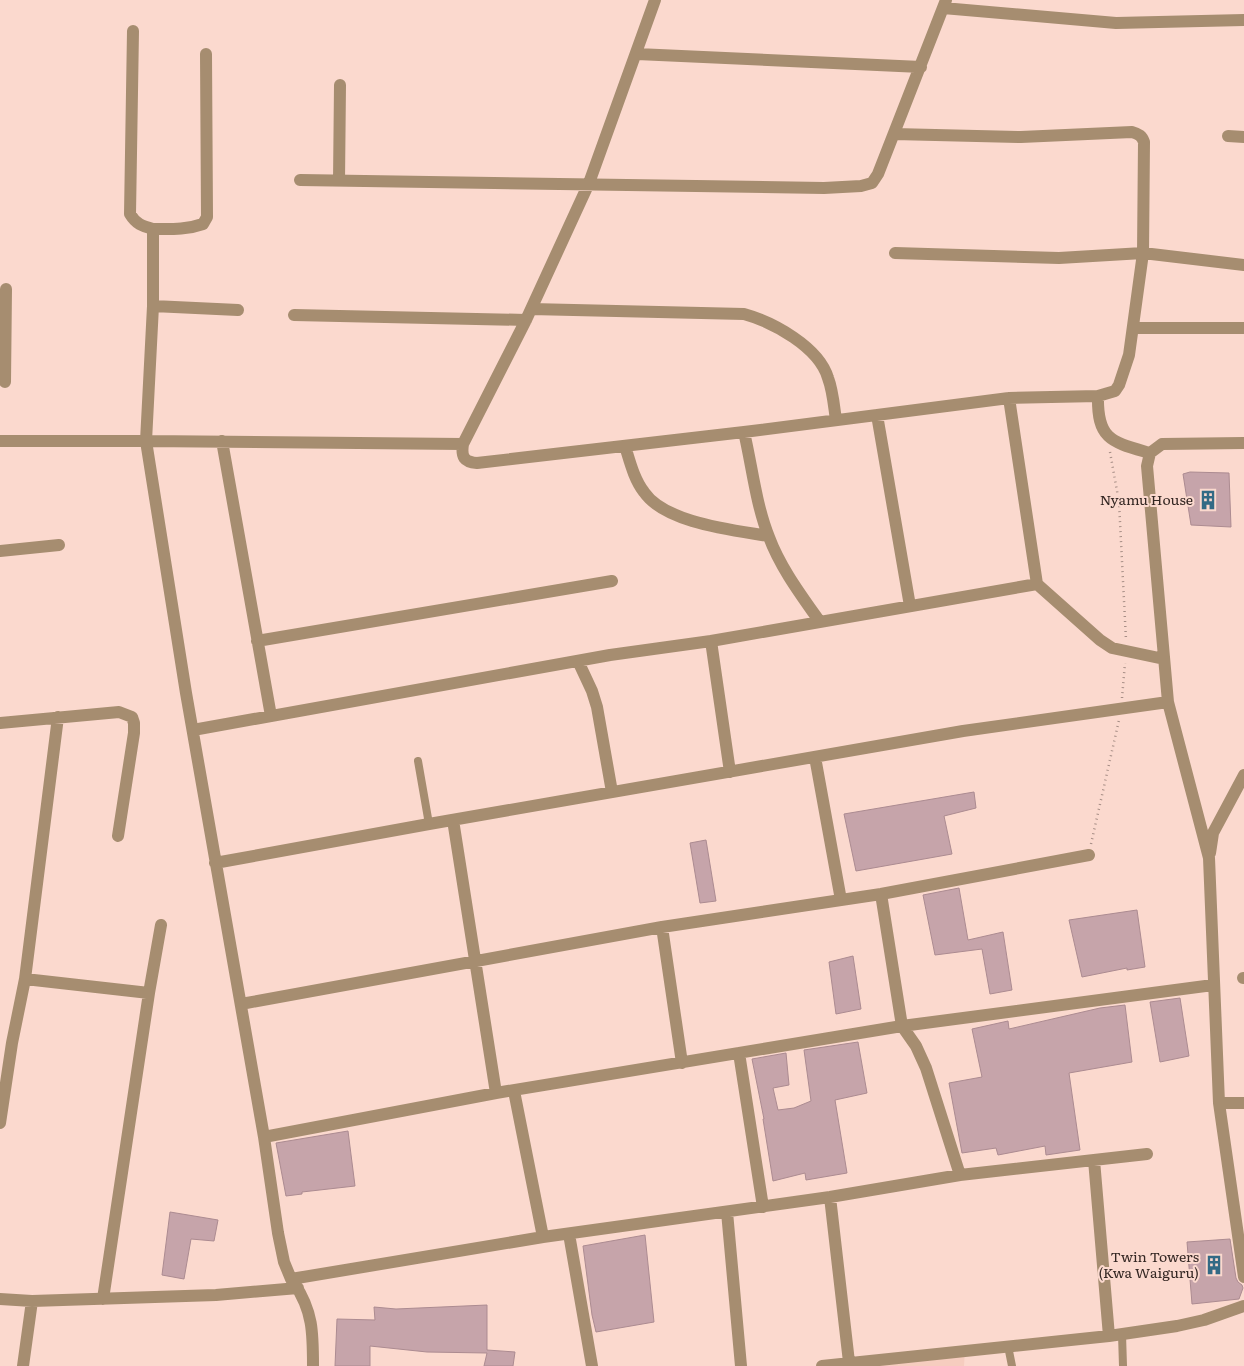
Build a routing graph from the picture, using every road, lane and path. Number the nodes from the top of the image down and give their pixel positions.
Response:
1 (655, 0) edge
2 (945, 4) edge
3 (1244, 20) edge
4 (133, 31) dead end
5 (206, 54) dead end
6 (636, 54) junction
7 (921, 67) junction
8 (340, 85) dead end
9 (894, 134) junction
10 (1228, 136) dead end
11 (1244, 136) edge
12 (300, 180) dead end
13 (339, 181) junction
14 (589, 183) junction
15 (154, 229) junction
16 (895, 252) dead end
17 (1143, 253) junction
18 (1244, 265) edge
19 (6, 289) dead end
20 (153, 306) junction
21 (2, 310) edge
22 (238, 310) dead end
23 (528, 314) junction
24 (294, 315) dead end
25 (1133, 328) junction
26 (1244, 328) edge
27 (5, 382) dead end
28 (1098, 396) junction
29 (1009, 398) junction
30 (877, 415) junction
31 (836, 420) junction
32 (744, 432) junction
33 (0, 441) edge
34 (146, 441) junction
35 (222, 442) junction
36 (1244, 443) edge
37 (463, 444) junction
38 (625, 446) junction
39 (1150, 453) junction
40 (768, 536) junction
41 (59, 545) dead end
42 (0, 551) edge
43 (612, 581) dead end
44 (1037, 584) junction
45 (910, 606) junction
46 (820, 622) junction
47 (258, 641) junction
48 (711, 641) junction
49 (1164, 659) junction
50 (578, 661) junction
51 (1168, 702) junction
52 (270, 716) junction
53 (58, 717) junction
54 (0, 723) edge
55 (193, 730) junction
56 (815, 757) junction
57 (418, 761) dead end
58 (730, 772) junction
59 (1244, 775) edge
60 (612, 792) junction
61 (453, 820) junction
62 (429, 824) junction
63 (118, 836) dead end
64 (1089, 855) dead end
65 (1209, 858) junction
66 (215, 863) junction
67 (881, 894) junction
68 (840, 900) junction
69 (161, 925) dead end
70 (662, 927) junction
71 (476, 962) junction
72 (24, 979) junction
73 (1213, 984) junction
74 (149, 993) junction
75 (241, 1004) junction
76 (902, 1026) junction
77 (6, 1042) edge
78 (739, 1053) junction
79 (682, 1063) junction
80 (514, 1091) junction
81 (496, 1093) junction
82 (1219, 1103) junction
83 (1244, 1103) edge
84 (0, 1123) edge
85 (264, 1137) junction
86 (1147, 1154) dead end
87 (1094, 1160) junction
88 (960, 1175) junction
89 (830, 1197) junction
90 (763, 1207) junction
91 (727, 1212) junction
92 (569, 1234) junction
93 (543, 1237) junction
94 (1244, 1277) edge
95 (295, 1284) junction
96 (0, 1299) edge
97 (103, 1299) junction
98 (32, 1300) junction
99 (1244, 1306) edge
100 (1116, 1335) junction
101 (1008, 1346) junction
102 (849, 1362) junction
103 (23, 1366) edge
104 (314, 1366) edge
105 (592, 1366) edge
106 (741, 1366) edge
107 (822, 1366) edge
108 (1012, 1366) edge
109 (1124, 1366) edge

1 - 6 street
2 - 3 street
2 - 7 street
4 - 15 street
5 - 15 street
6 - 7 street
6 - 14 street
7 - 9 street
8 - 13 street
9 - 14 street
9 - 17 street
10 - 11 street
12 - 13 street
13 - 14 street
14 - 23 street
15 - 20 street
16 - 17 street
17 - 18 street
17 - 25 street
19 - 21 street
20 - 22 street
20 - 34 street
21 - 27 street
23 - 24 street
23 - 31 street
23 - 37 street
25 - 26 street
25 - 28 street
28 - 29 street
28 - 39 street
29 - 30 street
29 - 44 street
30 - 31 street
30 - 45 street
31 - 32 street
32 - 38 street
32 - 40 street
33 - 34 street
34 - 35 street
34 - 55 street
35 - 37 street
35 - 47 street
36 - 39 street
37 - 38 street
38 - 40 street
39 - 49 street
40 - 46 street
41 - 42 street
43 - 47 street
44 - 45 street
44 - 49 street
45 - 46 street
46 - 48 street
47 - 52 street
48 - 50 street
48 - 58 street
49 - 51 street
50 - 52 street
50 - 60 street
51 - 56 street
51 - 65 street
52 - 55 street
53 - 54 street
53 - 63 street
53 - 72 street
55 - 66 street
56 - 58 street
56 - 68 street
57 - 62 lane
58 - 60 street
59 - 65 street
60 - 61 street
61 - 62 street
61 - 71 street
62 - 66 street
64 - 67 street
65 - 73 street
66 - 75 street
67 - 68 street
67 - 76 street
68 - 70 street
69 - 74 street
70 - 71 street
70 - 79 street
71 - 75 street
71 - 81 street
72 - 74 street
72 - 77 street
73 - 76 street
73 - 82 street
74 - 97 street
75 - 85 street
76 - 78 street
76 - 88 street
77 - 84 street
78 - 79 street
78 - 90 street
79 - 80 street
80 - 81 street
80 - 93 street
81 - 85 street
82 - 83 street
82 - 94 street
85 - 95 street
86 - 87 street
87 - 88 street
87 - 100 street
88 - 89 street
89 - 90 street
89 - 102 street
90 - 91 street
91 - 92 street
91 - 106 street
92 - 93 street
92 - 105 street
93 - 95 street
95 - 97 street
95 - 104 street
96 - 98 street
97 - 98 street
98 - 103 street
99 - 100 street
100 - 101 street
100 - 109 lane
101 - 102 street
101 - 108 lane
102 - 107 street

